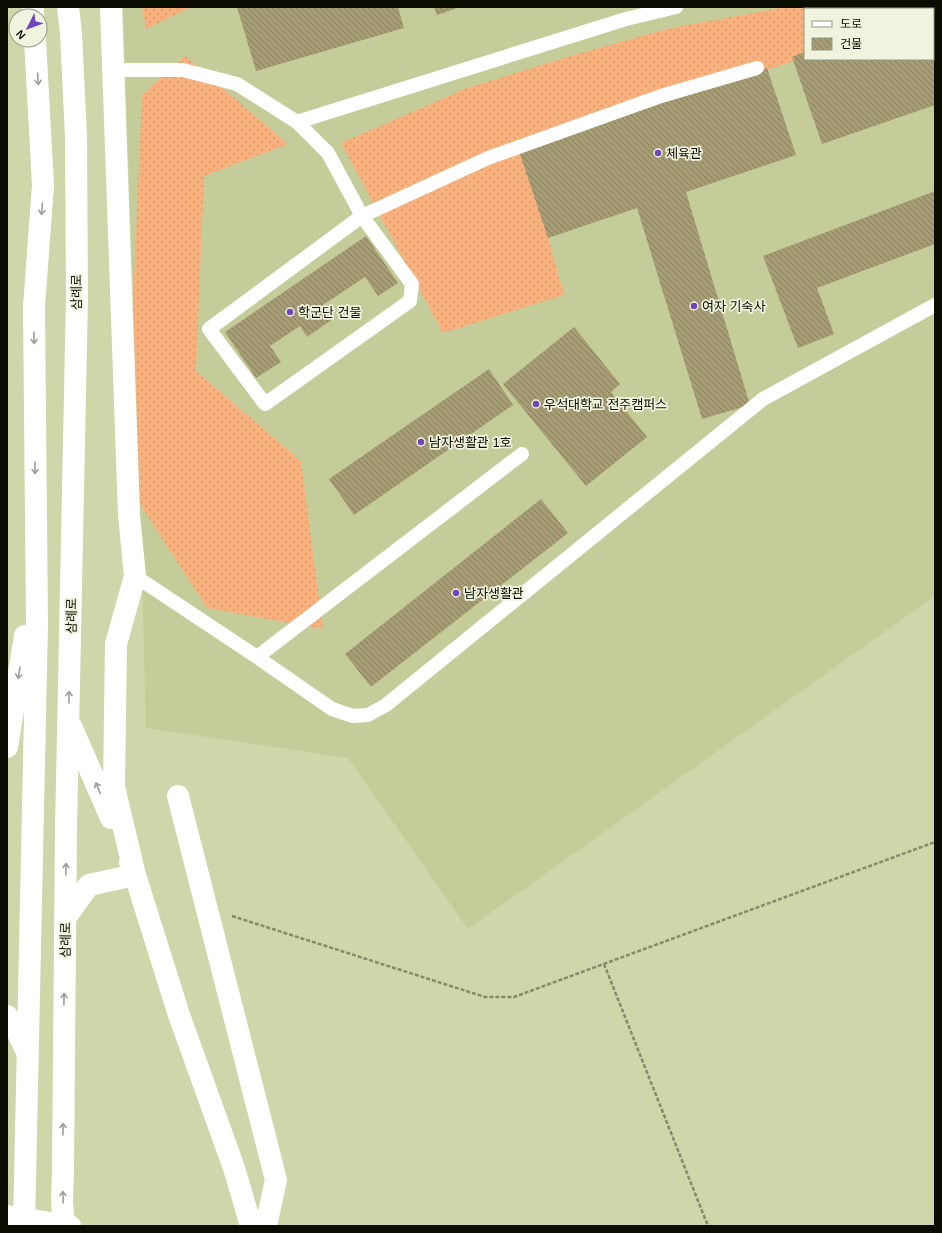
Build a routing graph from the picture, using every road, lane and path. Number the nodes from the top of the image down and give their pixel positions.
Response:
1 (68, 7) edge
2 (111, 7) edge
3 (676, 7) edge
4 (35, 48) edge
5 (757, 68) dead end
6 (113, 70) junction
7 (297, 122) junction
8 (362, 216) junction
9 (935, 305) edge
10 (522, 454) dead end
11 (36, 566) junction
12 (135, 576) junction
13 (257, 657) junction
14 (69, 719) junction
15 (7, 747) edge
16 (178, 796) dead end
17 (935, 842) edge
18 (135, 875) junction
19 (206, 907) junction
20 (65, 918) junction
21 (604, 964) junction
22 (7, 1016) edge
23 (28, 1053) junction
24 (7, 1216) edge
25 (24, 1226) edge
26 (64, 1226) edge
27 (70, 1226) edge
28 (251, 1226) edge
29 (266, 1226) edge
30 (708, 1226) edge

14 -> 1 street, 삼례로
2 - 6 street
3 - 7 lane
4 -> 11 street
5 - 8 lane
6 - 7 lane
6 - 12 street
7 - 8 lane
8 - 8 lane
9 - 13 lane
10 - 13 lane
11 -> 15 street
11 - 23 street
12 - 13 lane
12 - 18 street
18 -> 14 street
20 -> 14 street, 삼례로
16 - 19 street
17 - 21 path
18 - 20 street
18 - 28 street
19 - 21 path
19 - 29 street
26 -> 20 street, 삼례로
21 - 30 path
22 - 23 street
23 - 25 street
24 - 27 street

